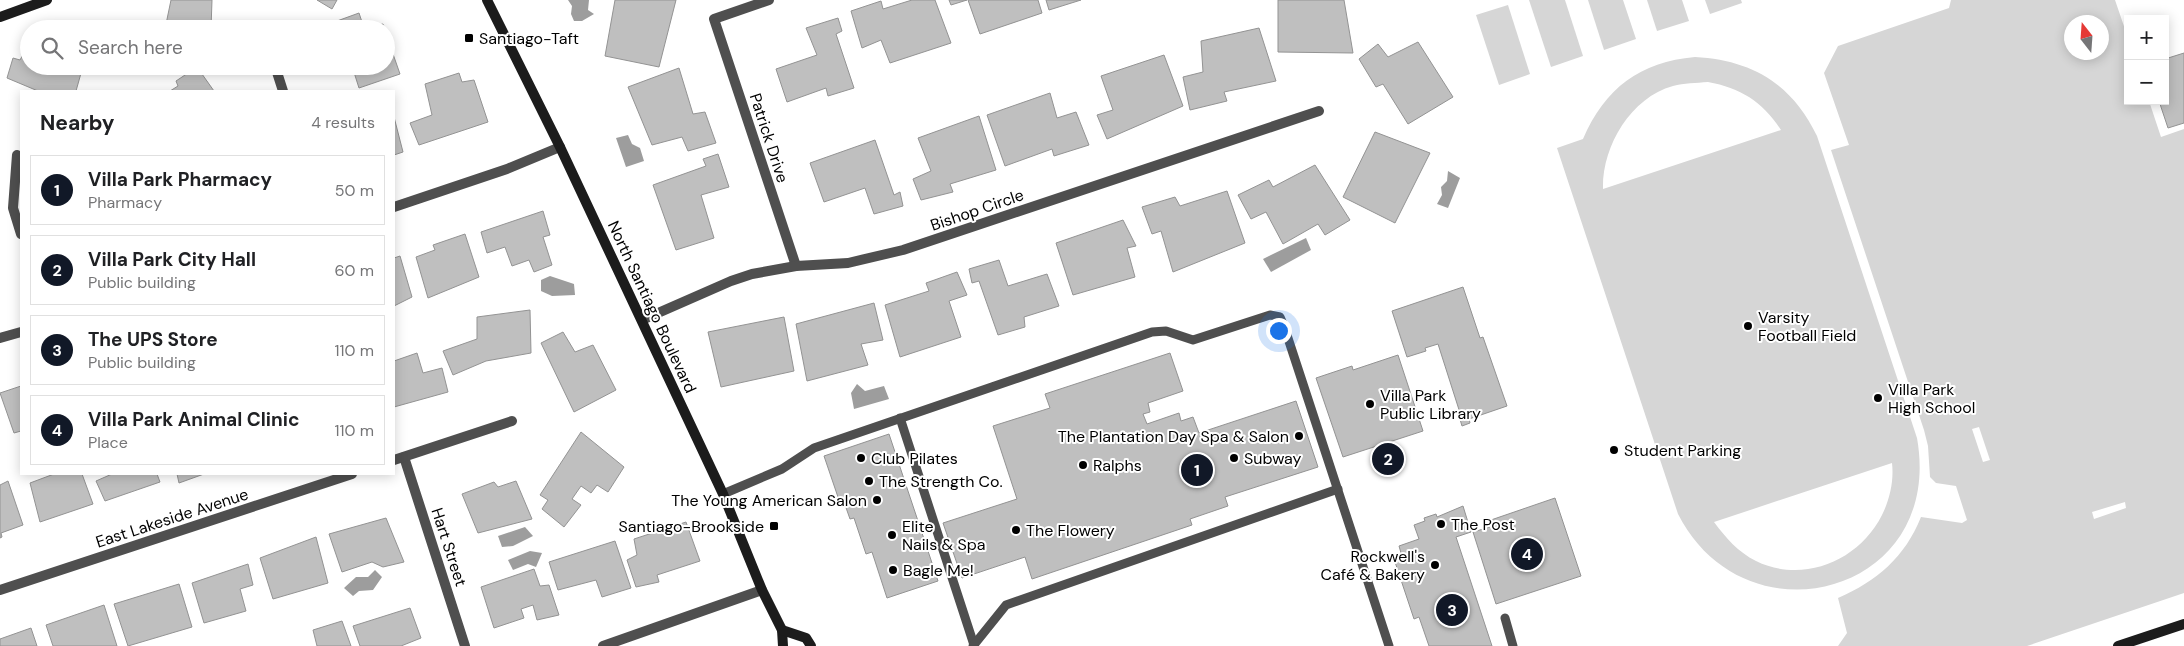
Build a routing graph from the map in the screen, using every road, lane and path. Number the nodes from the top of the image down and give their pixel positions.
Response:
1 (47, 0) edge
2 (487, 0) edge
3 (769, 0) edge
4 (0, 18) edge
5 (278, 75) edge
6 (283, 90) edge
7 (1319, 111) dead end
8 (560, 147) junction
9 (17, 155) dead end
10 (395, 208) edge
11 (20, 231) edge
12 (796, 266) junction
13 (642, 320) junction
14 (20, 332) edge
15 (0, 338) edge
16 (900, 418) junction
17 (512, 421) dead end
18 (404, 457) junction
19 (395, 460) edge
20 (349, 475) edge
21 (1338, 489) junction
22 (723, 494) junction
23 (0, 590) edge
24 (762, 590) junction
25 (1505, 618) dead end
26 (2184, 624) edge
27 (782, 630) junction
28 (632, 642) edge
29 (974, 645) edge
30 (465, 646) edge
31 (603, 646) edge
32 (783, 646) edge
33 (811, 646) edge
34 (1389, 646) edge
35 (1512, 646) edge
36 (2118, 646) edge

1 - 4 main road
2 - 8 main road, North Santiago Boulevard
3 - 12 street, Patrick Drive
5 - 6 street
7 - 12 street, Bishop Circle
8 - 10 street
8 - 13 main road, North Santiago Boulevard
9 - 11 street
12 - 13 street, Bishop Circle
13 - 22 main road, North Santiago Boulevard
14 - 15 street
16 - 21 lane
16 - 22 lane
16 - 29 lane
17 - 18 street
18 - 19 street
18 - 30 street, Hart Street
20 - 23 street, East Lakeside Avenue
21 - 29 lane
21 - 34 lane
22 - 24 main road, North Santiago Boulevard
24 - 27 main road, North Santiago Boulevard
24 - 28 street
25 - 35 lane
26 - 36 main road
27 - 32 main road, North Santiago Boulevard
27 - 33 main road
28 - 31 street

